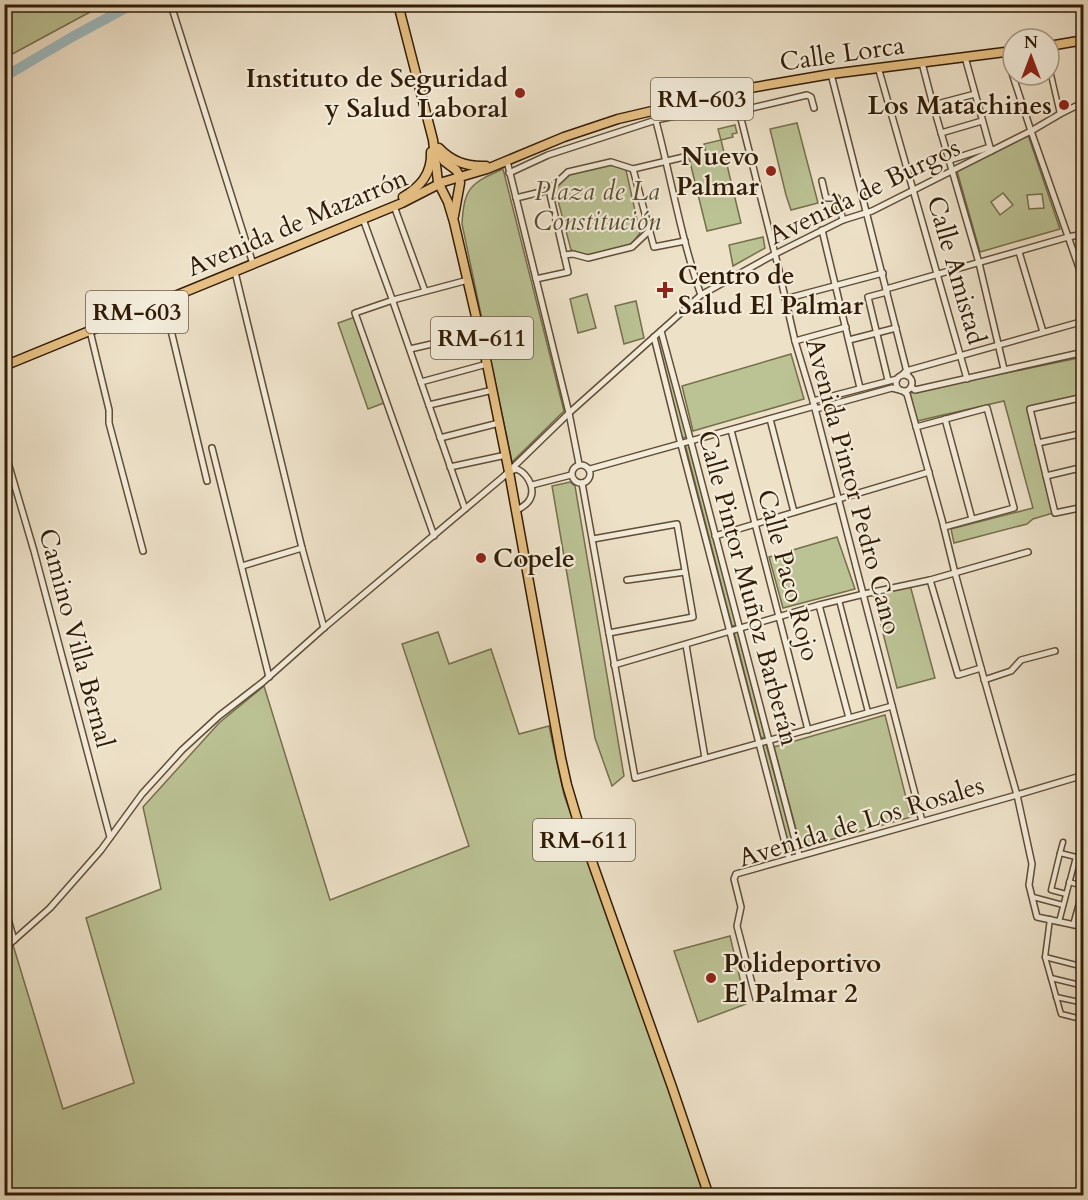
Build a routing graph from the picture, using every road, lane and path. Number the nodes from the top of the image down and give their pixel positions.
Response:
1 (398, 4) edge
2 (171, 6) edge
3 (1083, 40) edge
4 (1061, 44) edge
5 (1001, 53) edge
6 (964, 57) junction
7 (922, 63) junction
8 (878, 68) junction
9 (831, 74) junction
10 (1019, 87) edge
11 (1054, 87) edge
12 (734, 91) junction
13 (975, 94) junction
14 (1083, 102) edge
15 (737, 103) junction
16 (933, 105) junction
17 (425, 108) junction
18 (814, 108) dead end
19 (653, 110) junction
20 (739, 111) junction
21 (1060, 114) junction
22 (656, 120) junction
23 (982, 121) junction
24 (1031, 131) junction
25 (941, 133) junction
26 (433, 140) junction
27 (991, 149) junction
28 (684, 157) dead end
29 (950, 160) junction
30 (667, 161) junction
31 (502, 163) junction
32 (633, 169) junction
33 (483, 170) junction
34 (953, 170) junction
35 (510, 173) junction
36 (458, 174) junction
37 (822, 181) dead end
38 (437, 185) junction
39 (459, 187) junction
40 (549, 190) junction
41 (914, 190) junction
42 (516, 198) junction
43 (394, 206) junction
44 (839, 207) junction
45 (830, 210) dead end
46 (867, 212) junction
47 (363, 219) junction
48 (843, 220) junction
49 (454, 222) junction
50 (650, 230) junction
51 (822, 230) junction
52 (1083, 234) edge
53 (1068, 237) junction
54 (685, 241) junction
55 (1019, 252) junction
56 (775, 254) junction
57 (564, 255) junction
58 (979, 263) junction
59 (253, 264) junction
60 (235, 272) junction
61 (883, 273) junction
62 (938, 275) junction
63 (536, 279) junction
64 (468, 280) junction
65 (1083, 282) edge
66 (836, 286) junction
67 (886, 290) junction
68 (425, 291) junction
69 (701, 295) junction
70 (785, 299) junction
71 (393, 300) junction
72 (164, 301) junction
73 (1083, 321) edge
74 (846, 327) junction
75 (896, 328) junction
76 (90, 331) junction
77 (661, 331) junction
78 (1042, 332) junction
79 (480, 333) junction
80 (877, 333) junction
81 (654, 338) junction
82 (849, 340) junction
83 (795, 341) junction
84 (999, 345) junction
85 (410, 349) junction
86 (1083, 352) edge
87 (961, 357) junction
88 (488, 364) junction
89 (4, 366) edge
90 (1004, 369) junction
91 (903, 375) junction
92 (967, 379) junction
93 (888, 380) junction
94 (421, 382) junction
95 (860, 388) junction
96 (493, 390) junction
97 (906, 390) junction
98 (1083, 397) edge
99 (429, 405) junction
100 (815, 405) junction
101 (569, 413) junction
102 (770, 419) junction
103 (945, 419) junction
104 (499, 423) junction
105 (916, 427) junction
106 (731, 430) junction
107 (1083, 433) edge
108 (440, 438) junction
109 (691, 441) junction
110 (681, 444) junction
111 (1038, 444) junction
112 (212, 448) dead end
113 (4, 449) edge
114 (506, 455) junction
115 (520, 462) junction
116 (579, 464) junction
117 (450, 467) junction
118 (1083, 467) edge
119 (590, 470) junction
120 (522, 471) junction
121 (929, 471) junction
122 (509, 472) junction
123 (572, 475) junction
124 (1046, 476) junction
125 (207, 481) dead end
126 (582, 483) junction
127 (532, 485) junction
128 (514, 497) junction
129 (838, 498) junction
130 (525, 505) junction
131 (1083, 507) edge
132 (465, 509) junction
133 (516, 511) junction
134 (794, 512) junction
135 (972, 519) junction
136 (755, 525) junction
137 (944, 527) junction
138 (434, 536) junction
139 (715, 536) junction
140 (593, 539) junction
141 (302, 548) junction
142 (143, 551) dead end
143 (1028, 552) dead end
144 (242, 566) junction
145 (685, 572) junction
146 (955, 573) junction
147 (627, 580) dead end
148 (930, 580) junction
149 (864, 594) junction
150 (839, 600) junction
151 (819, 605) junction
152 (780, 617) junction
153 (324, 628) junction
154 (740, 628) junction
155 (730, 631) junction
156 (609, 633) junction
157 (686, 645) junction
158 (1054, 651) dead end
159 (614, 664) junction
160 (981, 668) junction
161 (269, 677) junction
162 (984, 680) junction
163 (892, 706) junction
164 (868, 712) junction
165 (849, 718) junction
166 (808, 730) junction
167 (769, 740) junction
168 (759, 744) junction
169 (705, 758) junction
170 (1083, 775) edge
171 (1017, 795) junction
172 (922, 821) junction
173 (110, 837) junction
174 (1063, 842) dead end
175 (1060, 853) junction
176 (799, 855) junction
177 (1076, 857) junction
178 (789, 858) junction
179 (1083, 859) edge
180 (1069, 882) junction
181 (1083, 885) edge
182 (1066, 894) junction
183 (1033, 897) junction
184 (4, 905) edge
185 (1063, 905) junction
186 (1050, 919) junction
187 (1059, 922) junction
188 (1073, 925) junction
189 (1083, 927) edge
190 (14, 940) junction
191 (4, 949) edge
192 (1045, 957) junction
193 (1083, 967) edge
194 (1050, 977) junction
195 (1083, 986) edge
196 (1056, 997) junction
197 (756, 999) dead end
198 (1083, 1003) edge
199 (1083, 1011) edge
200 (709, 1196) edge

1 - 17 main road, RM-611
2 - 59 street
3 - 4 main road
5 - 6 main road, Calle Lorca / RM-603
6 - 7 main road, Calle Lorca / RM-603
6 - 13 street
7 - 8 main road, Calle Lorca / RM-603
7 - 16 street
8 - 9 main road, Calle Lorca / RM-603
8 - 41 street, Calle Amistad
9 - 12 main road, Calle Lorca / RM-603
9 - 46 street
10 - 24 street
11 - 21 street
12 - 15 street, Avenida Pintor Pedro Cano
12 - 19 main road, Calle Lorca / RM-603
13 - 16 street
13 - 23 street
14 - 21 street, Avenida de Burgos
15 - 20 street, Avenida Pintor Pedro Cano
15 - 22 street
16 - 25 street
17 - 26 main road, RM-611
17 - 47 main road
18 - 20 street, Calle Lorca
19 - 22 street
19 - 31 main road, Calle Lorca / RM-603
20 - 56 street, Avenida Pintor Pedro Cano
21 - 24 street, Avenida de Burgos
22 - 30 street
22 - 35 street
23 - 25 street
23 - 27 street
24 - 27 street, Avenida de Burgos
24 - 53 street
25 - 29 street
26 - 31 main road
26 - 36 main road, RM-611
26 - 38 main road, RM-611
27 - 29 street
27 - 34 street, Avenida de Burgos
28 - 30 street
29 - 34 street
30 - 32 street
30 - 54 street
31 - 33 main road, Calle Lorca / RM-603
31 - 35 street
32 - 40 street
32 - 50 street
33 - 36 main road, Calle Lorca / RM-603
33 - 39 main road
34 - 41 street, Avenida de Burgos
34 - 58 street
35 - 42 street
36 - 38 main road, Calle Lorca / RM-603
36 - 39 main road, RM-611
37 - 44 street
38 - 39 main road
38 - 43 main road, Avenida de Mazarrón / RM-603
38 - 49 main road, RM-611
39 - 49 main road, RM-611
40 - 42 street
40 - 57 street
41 - 46 street, Avenida de Burgos
41 - 62 street, Calle Amistad
42 - 63 street
43 - 47 main road, Avenida de Mazarrón / RM-603
43 - 68 street
44 - 45 street
44 - 48 street
46 - 48 street, Avenida de Burgos
46 - 61 street
47 - 59 main road, Avenida de Mazarrón / RM-603
47 - 71 street
48 - 51 street, Avenida de Burgos
49 - 64 main road, RM-611
50 - 54 street
50 - 57 street
51 - 56 street, Avenida de Burgos
51 - 66 street
52 - 53 street
53 - 55 street
53 - 65 street
54 - 69 street
55 - 58 street
55 - 78 street
56 - 69 street, Avenida de Burgos
56 - 70 street, Avenida Pintor Pedro Cano
57 - 63 street
58 - 62 street
58 - 84 street
59 - 60 main road, Avenida de Mazarrón / RM-603
60 - 72 main road, Avenida de Mazarrón / RM-603
60 - 141 street
61 - 66 street
61 - 67 street
62 - 67 street
62 - 87 street, Calle Amistad
63 - 101 street
64 - 68 street
64 - 79 main road, RM-611
66 - 70 street
66 - 74 street
67 - 75 street
67 - 80 street
68 - 71 street
69 - 77 street, Avenida de Burgos
70 - 83 street, Avenida Pintor Pedro Cano
71 - 85 street
71 - 138 street
72 - 76 main road, Avenida de Mazarrón / RM-603
72 - 125 street
73 - 78 street
74 - 82 street
74 - 83 street
75 - 80 street
75 - 91 street
76 - 89 main road, Avenida de Mazarrón / RM-603
76 - 142 street
77 - 81 street, Avenida de Burgos
77 - 109 street, Calle Pintor Muñoz Barberán
78 - 84 street
79 - 85 street
79 - 88 main road, RM-611
80 - 82 street
80 - 93 street
81 - 101 street, Avenida de Burgos
81 - 110 street, Calle Pintor Muñoz Barberán
82 - 95 street
83 - 100 street, Avenida Pintor Pedro Cano
84 - 87 street
84 - 90 street
85 - 94 street
86 - 90 street
87 - 91 street
87 - 92 street, Calle Amistad
88 - 94 street
88 - 96 main road, RM-611
90 - 92 street
91 - 93 street
91 - 97 street
91 - 97 street
92 - 97 street
93 - 95 street
94 - 99 street
95 - 100 street
96 - 99 street
96 - 104 main road, RM-611
97 - 100 street
97 - 105 street
98 - 111 street
99 - 108 street
100 - 102 street
100 - 129 street, Avenida Pintor Pedro Cano
101 - 115 street, Avenida de Burgos
101 - 116 street
102 - 106 street
102 - 134 street
103 - 105 street
103 - 135 street
103 - 135 street
104 - 108 street
104 - 114 main road, RM-611
105 - 121 street
106 - 109 street
106 - 136 street, Calle Paco Rojo
107 - 111 street
108 - 117 street
109 - 110 street
109 - 139 street, Calle Pintor Muñoz Barberán
110 - 119 street
110 - 155 street, Calle Pintor Muñoz Barberán
111 - 124 street
112 - 144 street
113 - 173 street, Camino Villa Bernal
114 - 117 street
114 - 122 main road, RM-611
115 - 120 street
115 - 122 street, Avenida de Burgos
116 - 119 street
116 - 123 street
117 - 132 street
118 - 124 street
119 - 126 street
120 - 122 street
120 - 127 street
121 - 129 street
121 - 137 street
122 - 128 main road, RM-611
122 - 132 street, Avenida de Burgos
123 - 126 street
123 - 127 street
124 - 131 street
126 - 140 street
127 - 130 street
128 - 130 street
128 - 133 main road, RM-611
129 - 134 street
129 - 149 street, Avenida Pintor Pedro Cano
130 - 133 street
132 - 138 street, Avenida de Burgos
133 - 200 main road, RM-611
134 - 136 street
135 - 137 street
136 - 139 street
136 - 152 street, Calle Paco Rojo
137 - 146 street
138 - 153 street, Avenida de Burgos
139 - 154 street, Calle Pintor Muñoz Barberán
140 - 145 street
140 - 156 street
141 - 144 street
141 - 153 street
143 - 146 street
144 - 161 street
145 - 147 street
145 - 156 street
146 - 148 street
146 - 160 street
148 - 149 street
148 - 160 street
149 - 150 street
149 - 163 street, Avenida Pintor Pedro Cano
150 - 151 street
150 - 164 street
151 - 152 street
151 - 165 street
152 - 154 street
152 - 166 street, Calle Paco Rojo
153 - 161 street, Avenida de Burgos
154 - 155 street
154 - 167 street, Calle Pintor Muñoz Barberán
155 - 157 street
155 - 168 street, Calle Pintor Muñoz Barberán
156 - 159 street
157 - 159 street
157 - 169 street
158 - 162 street
159 - 169 street
160 - 162 street
161 - 173 street, Avenida de Burgos
162 - 171 street
163 - 164 street
163 - 172 street, Avenida Pintor Pedro Cano
164 - 165 street
165 - 166 street
166 - 167 street
167 - 168 street
167 - 176 street, Calle Pintor Muñoz Barberán
168 - 169 street
168 - 178 street, Calle Pintor Muñoz Barberán
170 - 171 street, Avenida de Los Rosales
171 - 172 street, Avenida de Los Rosales
171 - 183 street
172 - 176 street, Avenida de Los Rosales
173 - 190 street, Avenida de Burgos
174 - 175 street
175 - 177 street
175 - 182 street
176 - 178 street, Avenida de Los Rosales
177 - 179 street
177 - 180 street
178 - 197 street, Avenida de Los Rosales
180 - 181 street
180 - 182 street
181 - 188 street
182 - 185 street
183 - 185 street
183 - 186 street
184 - 190 street
185 - 187 street
186 - 187 street
186 - 192 street
187 - 188 street
188 - 189 street
190 - 191 street, Avenida de Burgos
192 - 193 street
192 - 194 street
194 - 195 street
194 - 196 street
196 - 198 street
196 - 199 street

